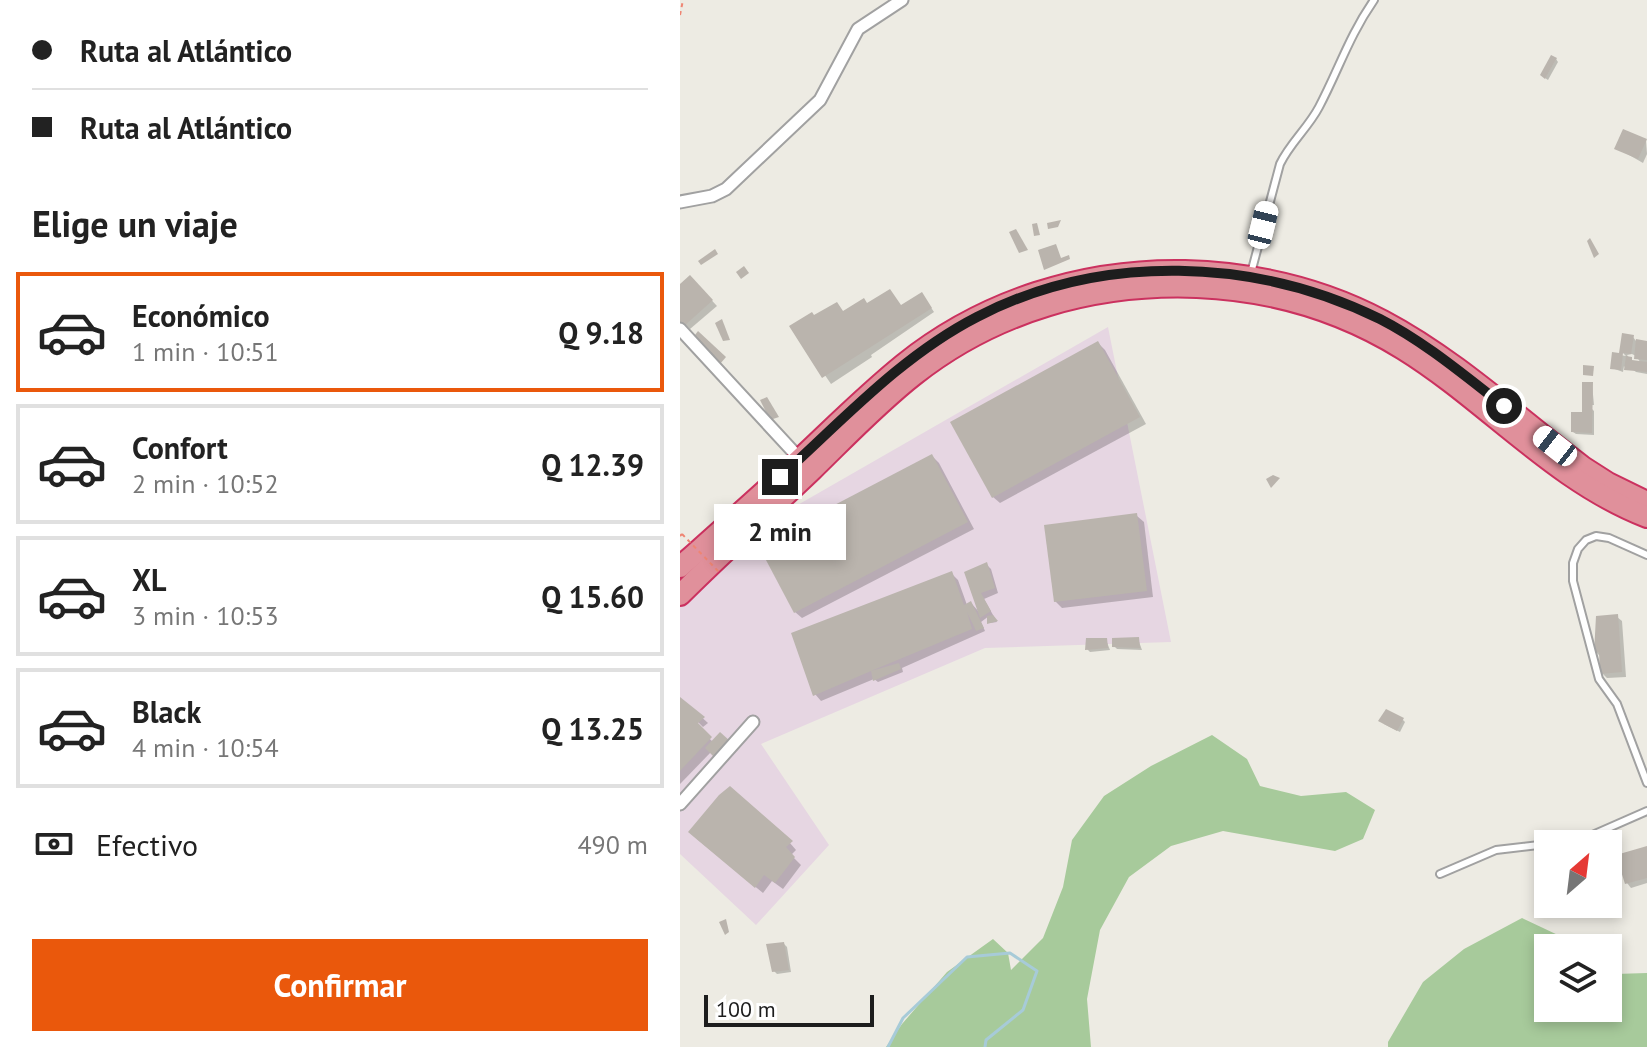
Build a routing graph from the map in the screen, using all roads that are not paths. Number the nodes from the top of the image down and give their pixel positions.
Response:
1 (902, 0) edge
2 (1374, 0) edge
3 (680, 202) edge
4 (1250, 276) junction
5 (680, 329) edge
6 (800, 459) junction
7 (1647, 502) edge
8 (1647, 517) edge
9 (1647, 555) edge
10 (680, 567) edge
11 (680, 589) edge
12 (680, 595) edge
13 (753, 722) dead end
14 (1647, 783) edge
15 (680, 804) edge
16 (1647, 811) edge
17 (1440, 874) dead end

1 - 3 street
2 - 4 lane
4 - 6 highway
4 - 7 highway
5 - 6 street
6 - 10 highway
8 - 12 highway
9 - 14 lane
10 - 11 highway
13 - 15 street
16 - 17 lane

